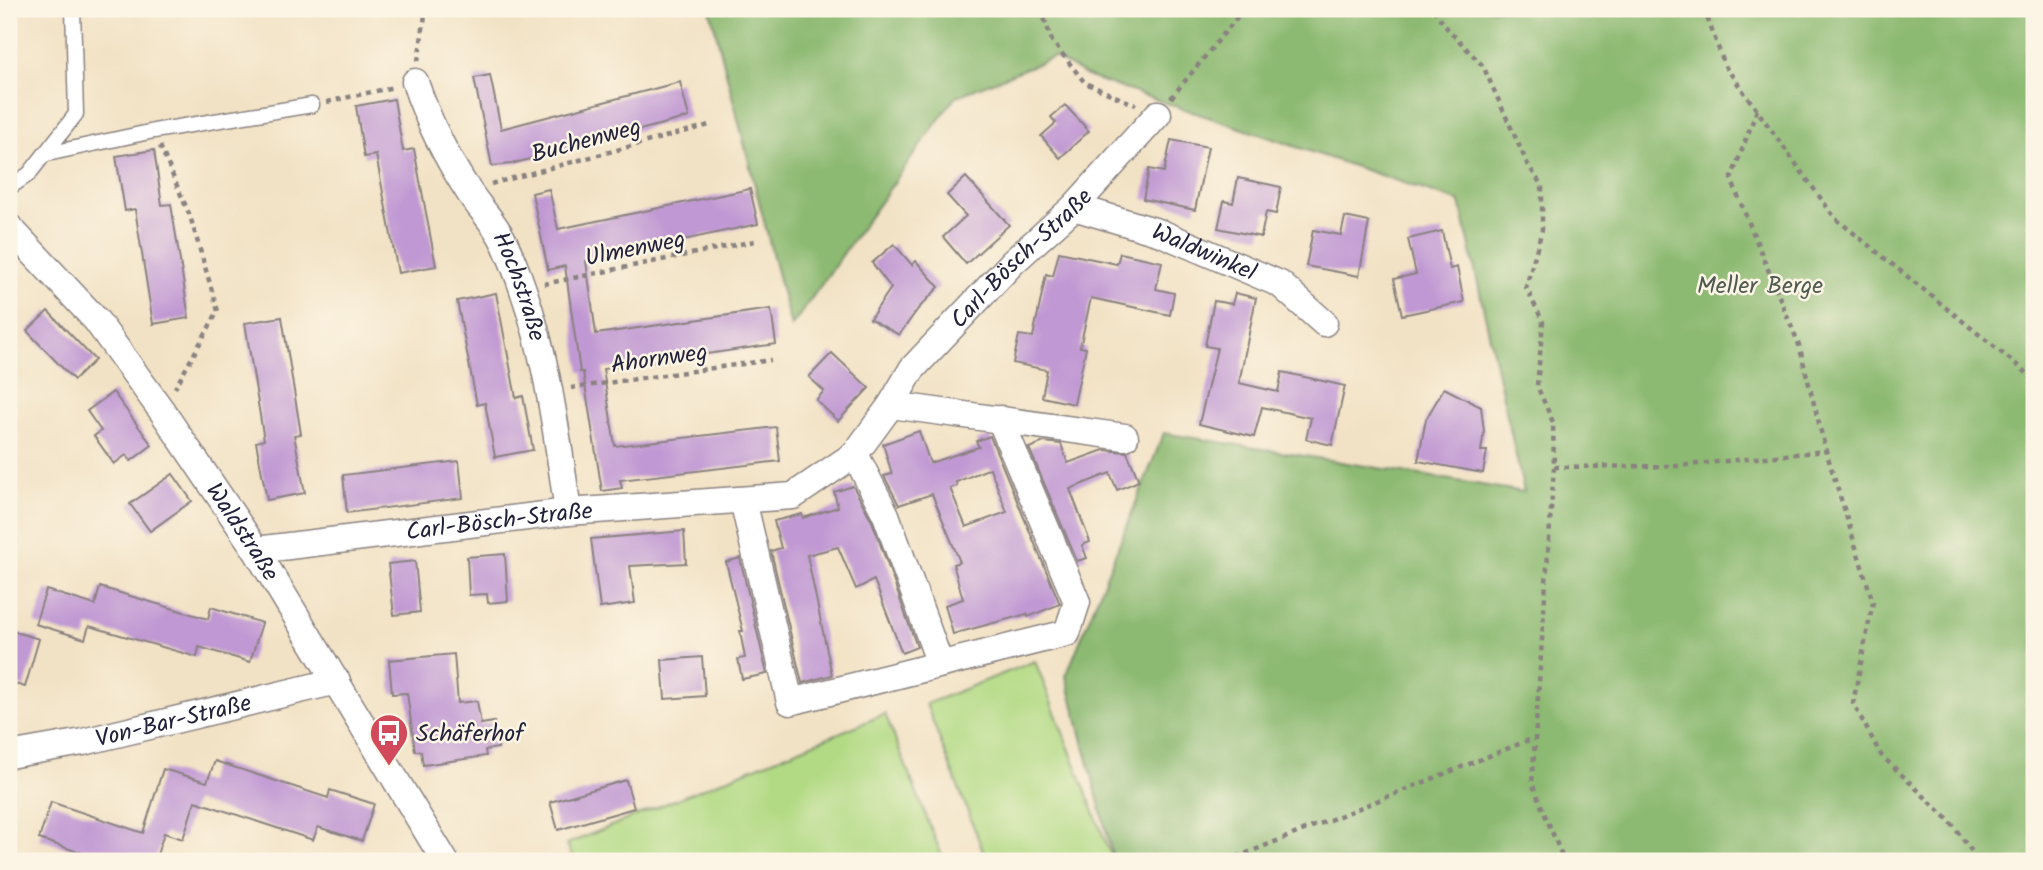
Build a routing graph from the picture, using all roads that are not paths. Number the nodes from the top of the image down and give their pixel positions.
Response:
1 (73, 9) edge
2 (415, 82) road end
3 (312, 105) road end
4 (1158, 114) road end
5 (47, 154) junction
6 (9, 188) edge
7 (1073, 207) junction
8 (9, 227) edge
9 (1324, 323) dead end
10 (891, 405) junction
11 (1000, 419) junction
12 (1125, 437) dead end
13 (855, 454) junction
14 (743, 500) junction
15 (568, 512) junction
16 (256, 550) junction
17 (940, 664) junction
18 (337, 681) junction
19 (9, 755) edge
20 (445, 861) edge

1 - 5 lane
2 - 15 street, Hochstraße
3 - 5 lane
4 - 7 street, Carl-Bösch-Straße
5 - 6 lane
7 - 9 street, Waldwinkel
7 - 10 street, Carl-Bösch-Straße
8 - 16 street, Waldstraße
10 - 11 street
10 - 13 street, Carl-Bösch-Straße
11 - 12 street
11 - 17 street
13 - 14 street, Carl-Bösch-Straße
13 - 17 street
14 - 15 street, Carl-Bösch-Straße
14 - 17 street
15 - 16 street, Carl-Bösch-Straße
16 - 18 street, Waldstraße
18 - 19 street, Von-Bar-Straße
18 - 20 street, Waldstraße

